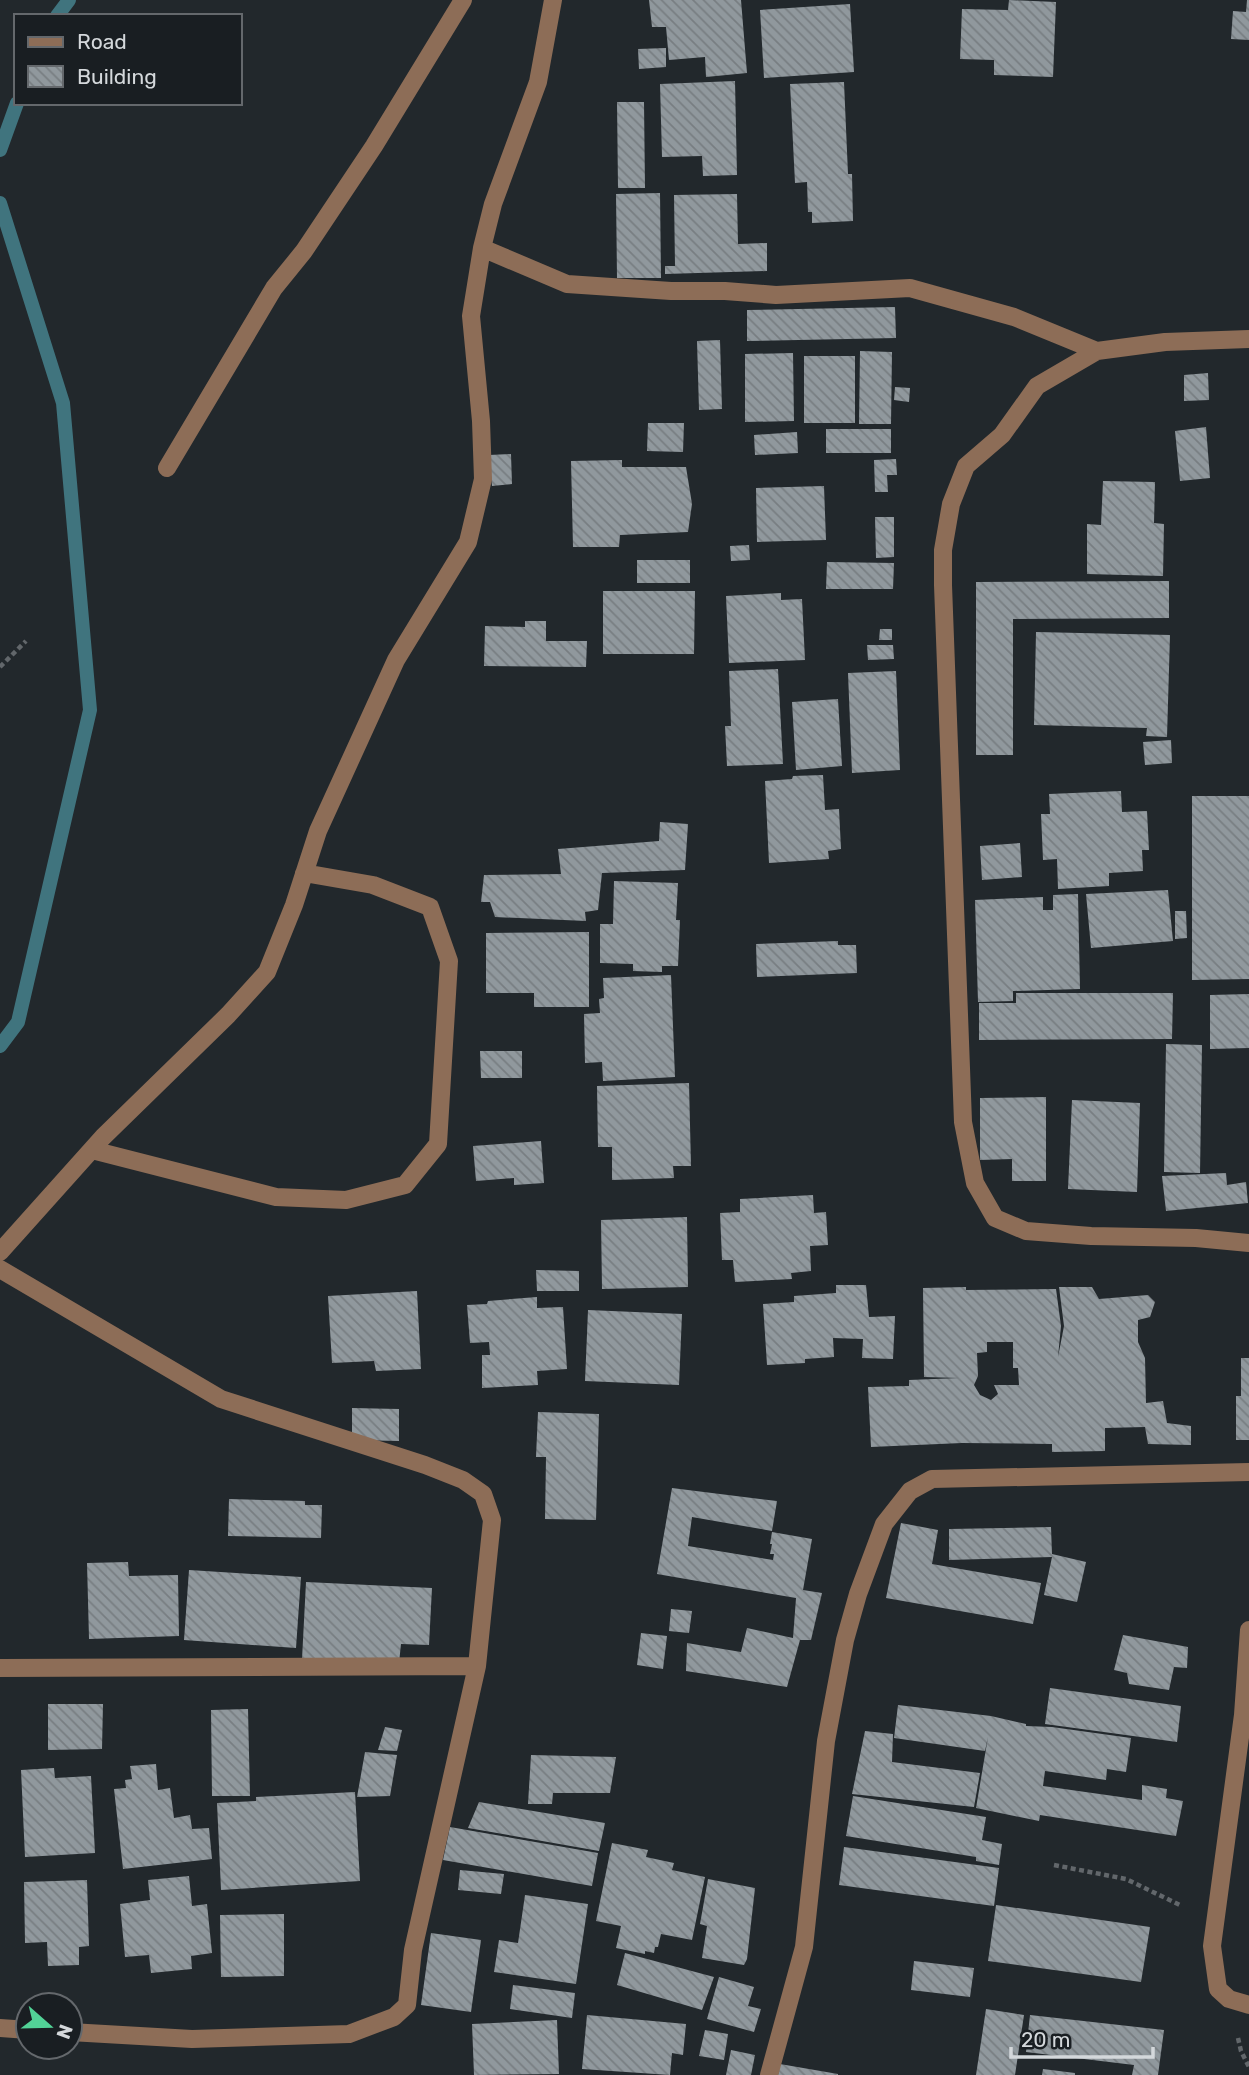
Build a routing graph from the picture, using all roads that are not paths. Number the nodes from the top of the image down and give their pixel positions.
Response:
1 (463, 0) edge
2 (553, 0) edge
3 (482, 248) junction
4 (1249, 339) edge
5 (1097, 351) junction
6 (167, 468) dead end
7 (304, 873) junction
8 (92, 1150) junction
9 (1249, 1243) edge
10 (0, 1252) edge
11 (0, 1269) edge
12 (1249, 1472) edge
13 (1249, 1630) edge
14 (477, 1667) junction
15 (0, 1668) edge
16 (1249, 2005) edge
17 (84, 2033) edge
18 (769, 2075) edge

1 - 6 street
2 - 3 street
3 - 5 street
3 - 7 street
4 - 5 street
5 - 9 street
7 - 8 street
7 - 8 street
8 - 10 street
11 - 14 street
12 - 18 street
13 - 16 street
14 - 15 street
14 - 17 street

